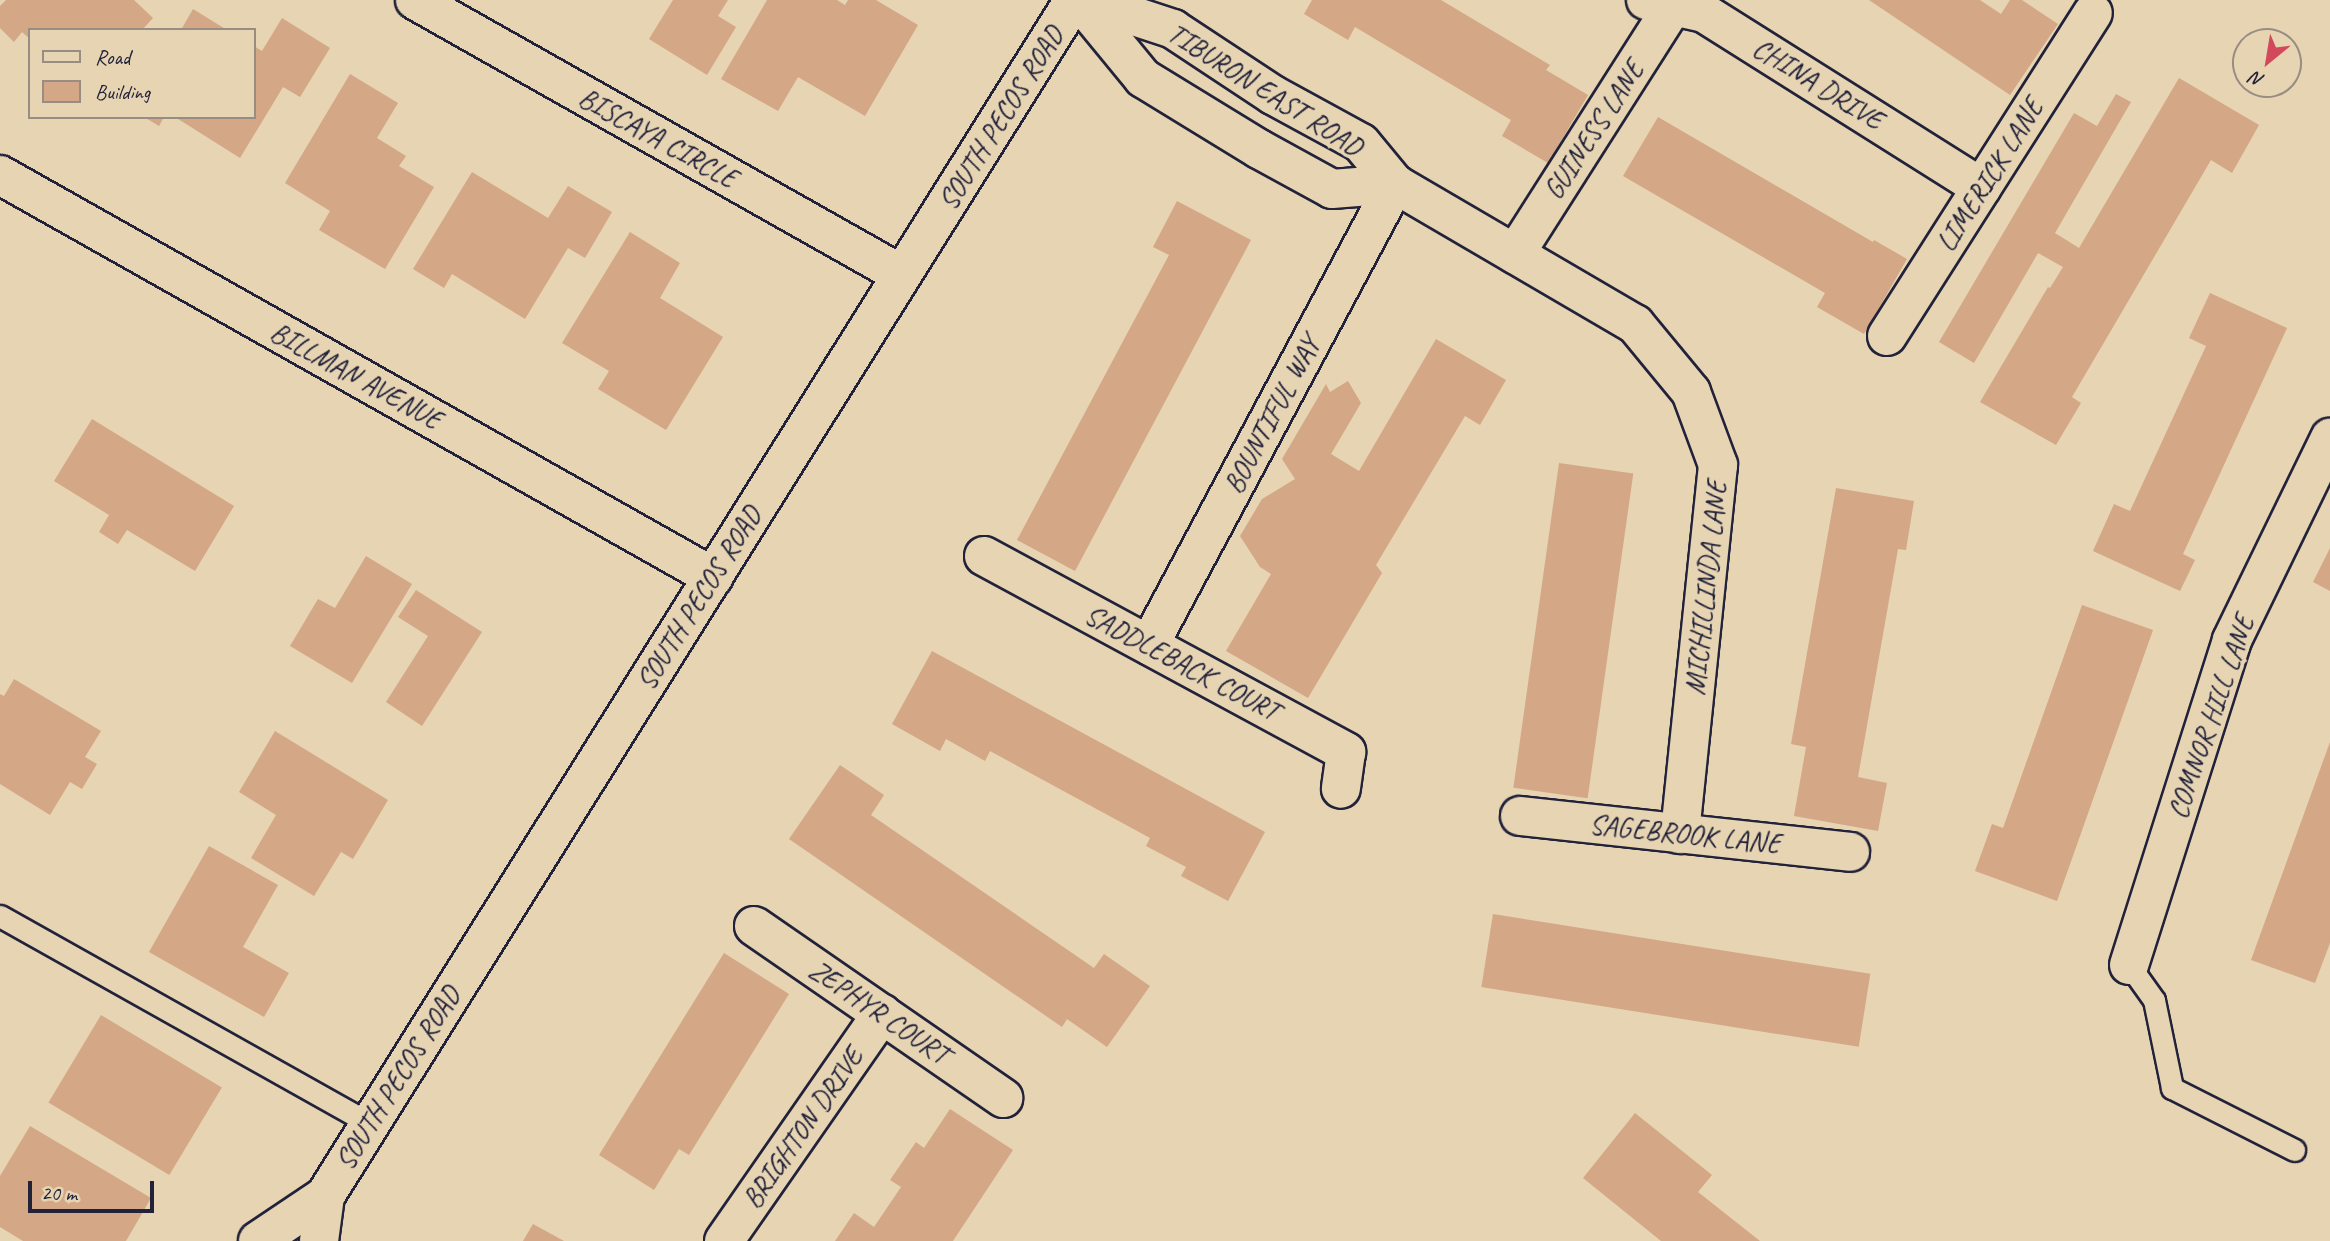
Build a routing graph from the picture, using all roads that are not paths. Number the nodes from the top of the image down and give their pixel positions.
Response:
1 (415, 0) edge
2 (1076, 0) edge
3 (1085, 0) edge
4 (1660, 3) edge
5 (2093, 13) dead end
6 (0, 175) edge
7 (1395, 184) junction
8 (1982, 188) junction
9 (1515, 254) junction
10 (902, 275) junction
11 (1635, 324) joint
12 (1887, 336) dead end
13 (2330, 438) edge
14 (984, 556) dead end
15 (713, 577) junction
16 (1149, 645) junction
17 (1341, 789) dead end
18 (1520, 816) dead end
19 (1680, 834) junction
20 (1850, 852) dead end
21 (0, 916) edge
22 (754, 926) dead end
23 (2129, 965) joint
24 (881, 1014) junction
25 (1003, 1098) dead end
26 (370, 1124) junction
27 (2294, 1150) dead end
28 (325, 1196) junction
29 (258, 1241) edge
30 (319, 1241) edge
31 (724, 1241) edge

1 - 10 street, BISCAYA CIRCLE
2 - 7 street, TIBURON EAST ROAD
2 - 10 street, SOUTH PECOS ROAD
3 - 7 street, TIBURON EAST ROAD
4 - 8 street, CHINA DRIVE
4 - 9 street, GUINESS LANE
5 - 8 street, LIMERICK LANE
6 - 15 street, BILLMAN AVENUE
7 - 9 street, TIBURON EAST ROAD
7 - 16 street, BOUNTIFUL WAY
8 - 12 street, LIMERICK LANE
9 - 11 street, TIBURON EAST ROAD
10 - 15 street, SOUTH PECOS ROAD
11 - 19 street, MICHILLINDA LANE
13 - 23 street, COMNOR HILL LANE
14 - 16 street, SADDLEBACK COURT
15 - 26 street, SOUTH PECOS ROAD
16 - 17 street, SADDLEBACK COURT
18 - 19 street, SAGEBROOK LANE
19 - 20 street, SAGEBROOK LANE
21 - 26 lane
22 - 24 street, ZEPHYR COURT
23 - 27 lane
24 - 25 street, ZEPHYR COURT
24 - 31 street, BRIGHTON DRIVE
26 - 28 street, SOUTH PECOS ROAD
28 - 29 street, SOUTH PECOS ROAD
28 - 30 street, SOUTH PECOS ROAD

